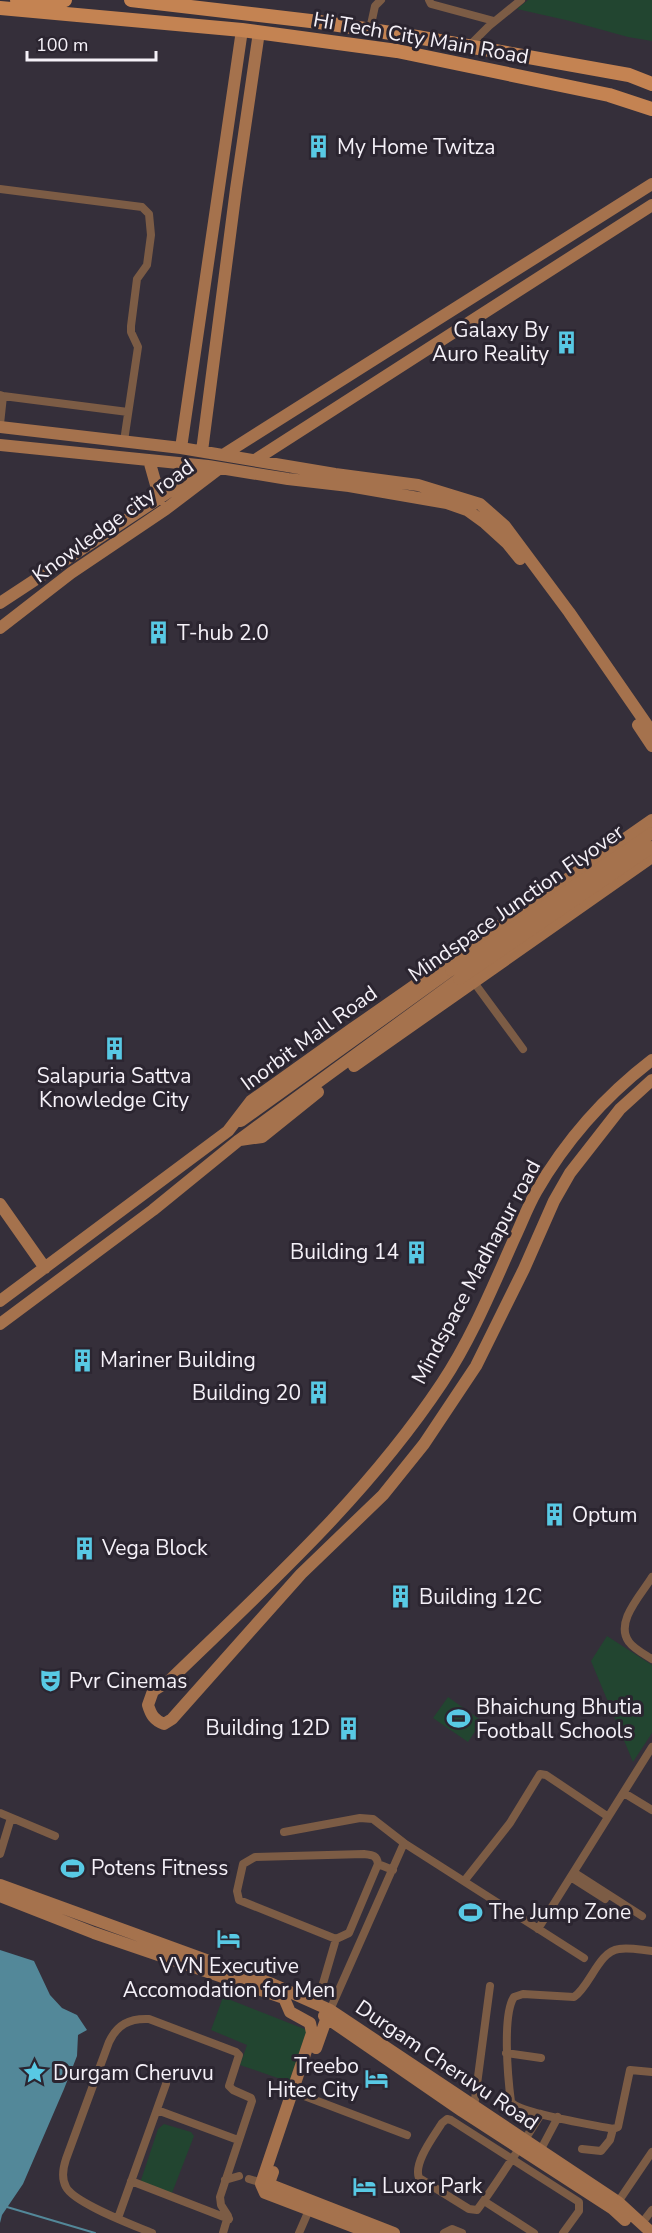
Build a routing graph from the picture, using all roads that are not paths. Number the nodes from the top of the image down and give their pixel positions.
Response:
1 (17, 0) edge
2 (65, 0) edge
3 (131, 0) edge
4 (381, 0) edge
5 (429, 0) edge
6 (513, 0) edge
7 (521, 0) edge
8 (0, 8) edge
9 (492, 20) junction
10 (370, 29) junction
11 (242, 30) junction
12 (259, 32) junction
13 (449, 43) junction
14 (468, 46) junction
15 (445, 60) junction
16 (652, 84) edge
17 (652, 109) edge
18 (652, 184) edge
19 (0, 189) edge
20 (652, 206) edge
21 (330, 387) junction
22 (2, 395) edge
23 (340, 404) junction
24 (128, 412) junction
25 (0, 426) edge
26 (124, 441) junction
27 (0, 445) edge
28 (181, 448) junction
29 (202, 451) junction
30 (223, 455) junction
31 (149, 460) junction
32 (255, 460) junction
33 (214, 467) junction
34 (387, 486) junction
35 (160, 500) junction
36 (0, 603) edge
37 (0, 628) edge
38 (648, 731) edge
39 (652, 746) edge
40 (652, 820) edge
41 (652, 833) edge
42 (652, 847) edge
43 (652, 857) edge
44 (520, 912) junction
45 (536, 937) junction
46 (455, 974) junction
47 (473, 981) junction
48 (524, 1049) dead end
49 (652, 1060) edge
50 (652, 1080) edge
51 (228, 1131) junction
52 (239, 1140) junction
53 (536, 1192) junction
54 (554, 1201) junction
55 (0, 1204) edge
56 (45, 1268) junction
57 (0, 1301) edge
58 (0, 1324) edge
59 (291, 1562) junction
60 (301, 1574) junction
61 (652, 1578) edge
62 (652, 1659) edge
63 (652, 1747) edge
64 (624, 1792) junction
65 (652, 1810) edge
66 (0, 1813) edge
67 (607, 1816) junction
68 (11, 1818) junction
69 (284, 1832) dead end
70 (55, 1836) dead end
71 (405, 1843) junction
72 (0, 1854) edge
73 (378, 1864) junction
74 (393, 1870) junction
75 (573, 1875) junction
76 (465, 1880) junction
77 (0, 1885) edge
78 (0, 1896) edge
79 (605, 1899) dead end
80 (642, 1916) dead end
81 (538, 1929) junction
82 (336, 1939) junction
83 (652, 1952) edge
84 (584, 1958) dead end
85 (490, 1986) dead end
86 (284, 1998) junction
87 (324, 2010) junction
88 (506, 2053) junction
89 (541, 2058) dead end
90 (652, 2072) edge
91 (166, 2084) dead end
92 (299, 2094) junction
93 (157, 2110) junction
94 (477, 2113) junction
95 (541, 2114) junction
96 (558, 2117) junction
97 (613, 2129) junction
98 (407, 2135) dead end
99 (238, 2140) junction
100 (582, 2149) dead end
101 (518, 2150) junction
102 (540, 2151) junction
103 (652, 2152) edge
104 (131, 2181) junction
105 (260, 2183) junction
106 (579, 2195) junction
107 (484, 2201) junction
108 (615, 2206) junction
109 (309, 2210) junction
110 (652, 2210) edge
111 (118, 2218) junction
112 (229, 2219) junction
113 (357, 2227) edge
114 (641, 2228) edge
115 (152, 2233) edge
116 (223, 2233) edge
117 (299, 2233) edge
118 (370, 2233) edge
119 (394, 2233) edge
120 (444, 2233) edge
121 (462, 2233) edge
122 (534, 2233) edge
123 (563, 2233) edge
124 (652, 2233) edge

1 - 2 main road
3 - 10 main road, Hi Tech City Main Road
4 - 10 street
5 - 9 street
6 - 9 street
7 - 9 street
8 - 11 main road, Hi Tech City Main Road
9 - 14 street
10 - 13 main road, Hi Tech City Main Road
11 - 12 main road, Hi Tech City Main Road
11 - 28 street
12 - 15 main road, Hi Tech City Main Road
12 - 29 street
13 - 14 main road, Hi Tech City Main Road
13 - 15 main road
14 - 16 main road, Hi Tech City Main Road
15 - 17 main road, Hi Tech City Main Road
18 - 21 street
19 - 24 street
20 - 23 street
21 - 23 street
21 - 30 street
22 - 24 street
22 - 25 street
23 - 32 street
24 - 26 street
25 - 26 street
26 - 28 street
27 - 31 street
28 - 29 street
29 - 30 street
30 - 32 street
31 - 33 street
31 - 35 street
32 - 34 street
33 - 34 street
33 - 35 street, Knowledge city road
33 - 37 street, Knowledge city road
34 - 38 street
35 - 36 street, Knowledge city road
38 - 39 street
40 - 44 street, Inorbit Mall Road
41 - 46 street, Mindspace Junction Flyover, bridge
42 - 46 street, Mindspace Junction Flyover, bridge
43 - 45 street
44 - 45 street
44 - 51 street, Inorbit Mall Road
45 - 47 street
46 - 51 street, Mindspace Junction Flyover
46 - 52 street, Mindspace Junction Flyover
47 - 48 street
47 - 52 street
49 - 53 street, Mindspace Madhapur road
50 - 54 street, Mindspace Madhapur road
51 - 56 street, Inorbit Mall Road
52 - 58 street
53 - 54 street, Mindspace Madhapur road
53 - 59 street, Mindspace Madhapur road
54 - 60 street, Mindspace Madhapur road
55 - 56 street
56 - 57 street, Inorbit Mall Road
59 - 60 street
59 - 60 street, Mindspace Madhapur road
61 - 62 street
63 - 64 street
64 - 65 street
64 - 67 street
66 - 68 street
67 - 75 street
67 - 76 street
68 - 70 street
68 - 72 street
69 - 71 street
71 - 74 street
71 - 76 street
73 - 74 street
73 - 82 street
73 - 82 street
74 - 87 street
75 - 79 street
75 - 80 street
75 - 81 street
76 - 81 street
77 - 87 street, Durgam Cheruvu Road
78 - 86 street, Durgam Cheruvu Road
81 - 84 street
82 - 87 street
83 - 88 street
85 - 94 street
86 - 87 street, Durgam Cheruvu Road
86 - 105 street
87 - 92 street
87 - 94 street, Durgam Cheruvu Road
88 - 89 street
88 - 95 street
90 - 97 street
91 - 93 street
92 - 98 street
92 - 105 street
93 - 99 street
93 - 104 street
94 - 101 street, Durgam Cheruvu Road
95 - 96 street
95 - 101 street
96 - 97 street
96 - 102 street
97 - 100 street
99 - 111 street
99 - 112 street
101 - 102 street, Durgam Cheruvu Road
101 - 106 street, Durgam Cheruvu Road
101 - 107 street
101 - 107 street
102 - 108 street, Durgam Cheruvu Road
103 - 108 street
104 - 111 street
104 - 112 street
105 - 109 street
105 - 113 street
106 - 108 street, Durgam Cheruvu Road
106 - 123 street
107 - 122 street
108 - 114 street, Durgam Cheruvu Road
109 - 113 street
109 - 117 street
110 - 114 street
111 - 115 street
112 - 116 street
113 - 118 street
113 - 119 street
114 - 124 street, Durgam Cheruvu Road
120 - 121 street

